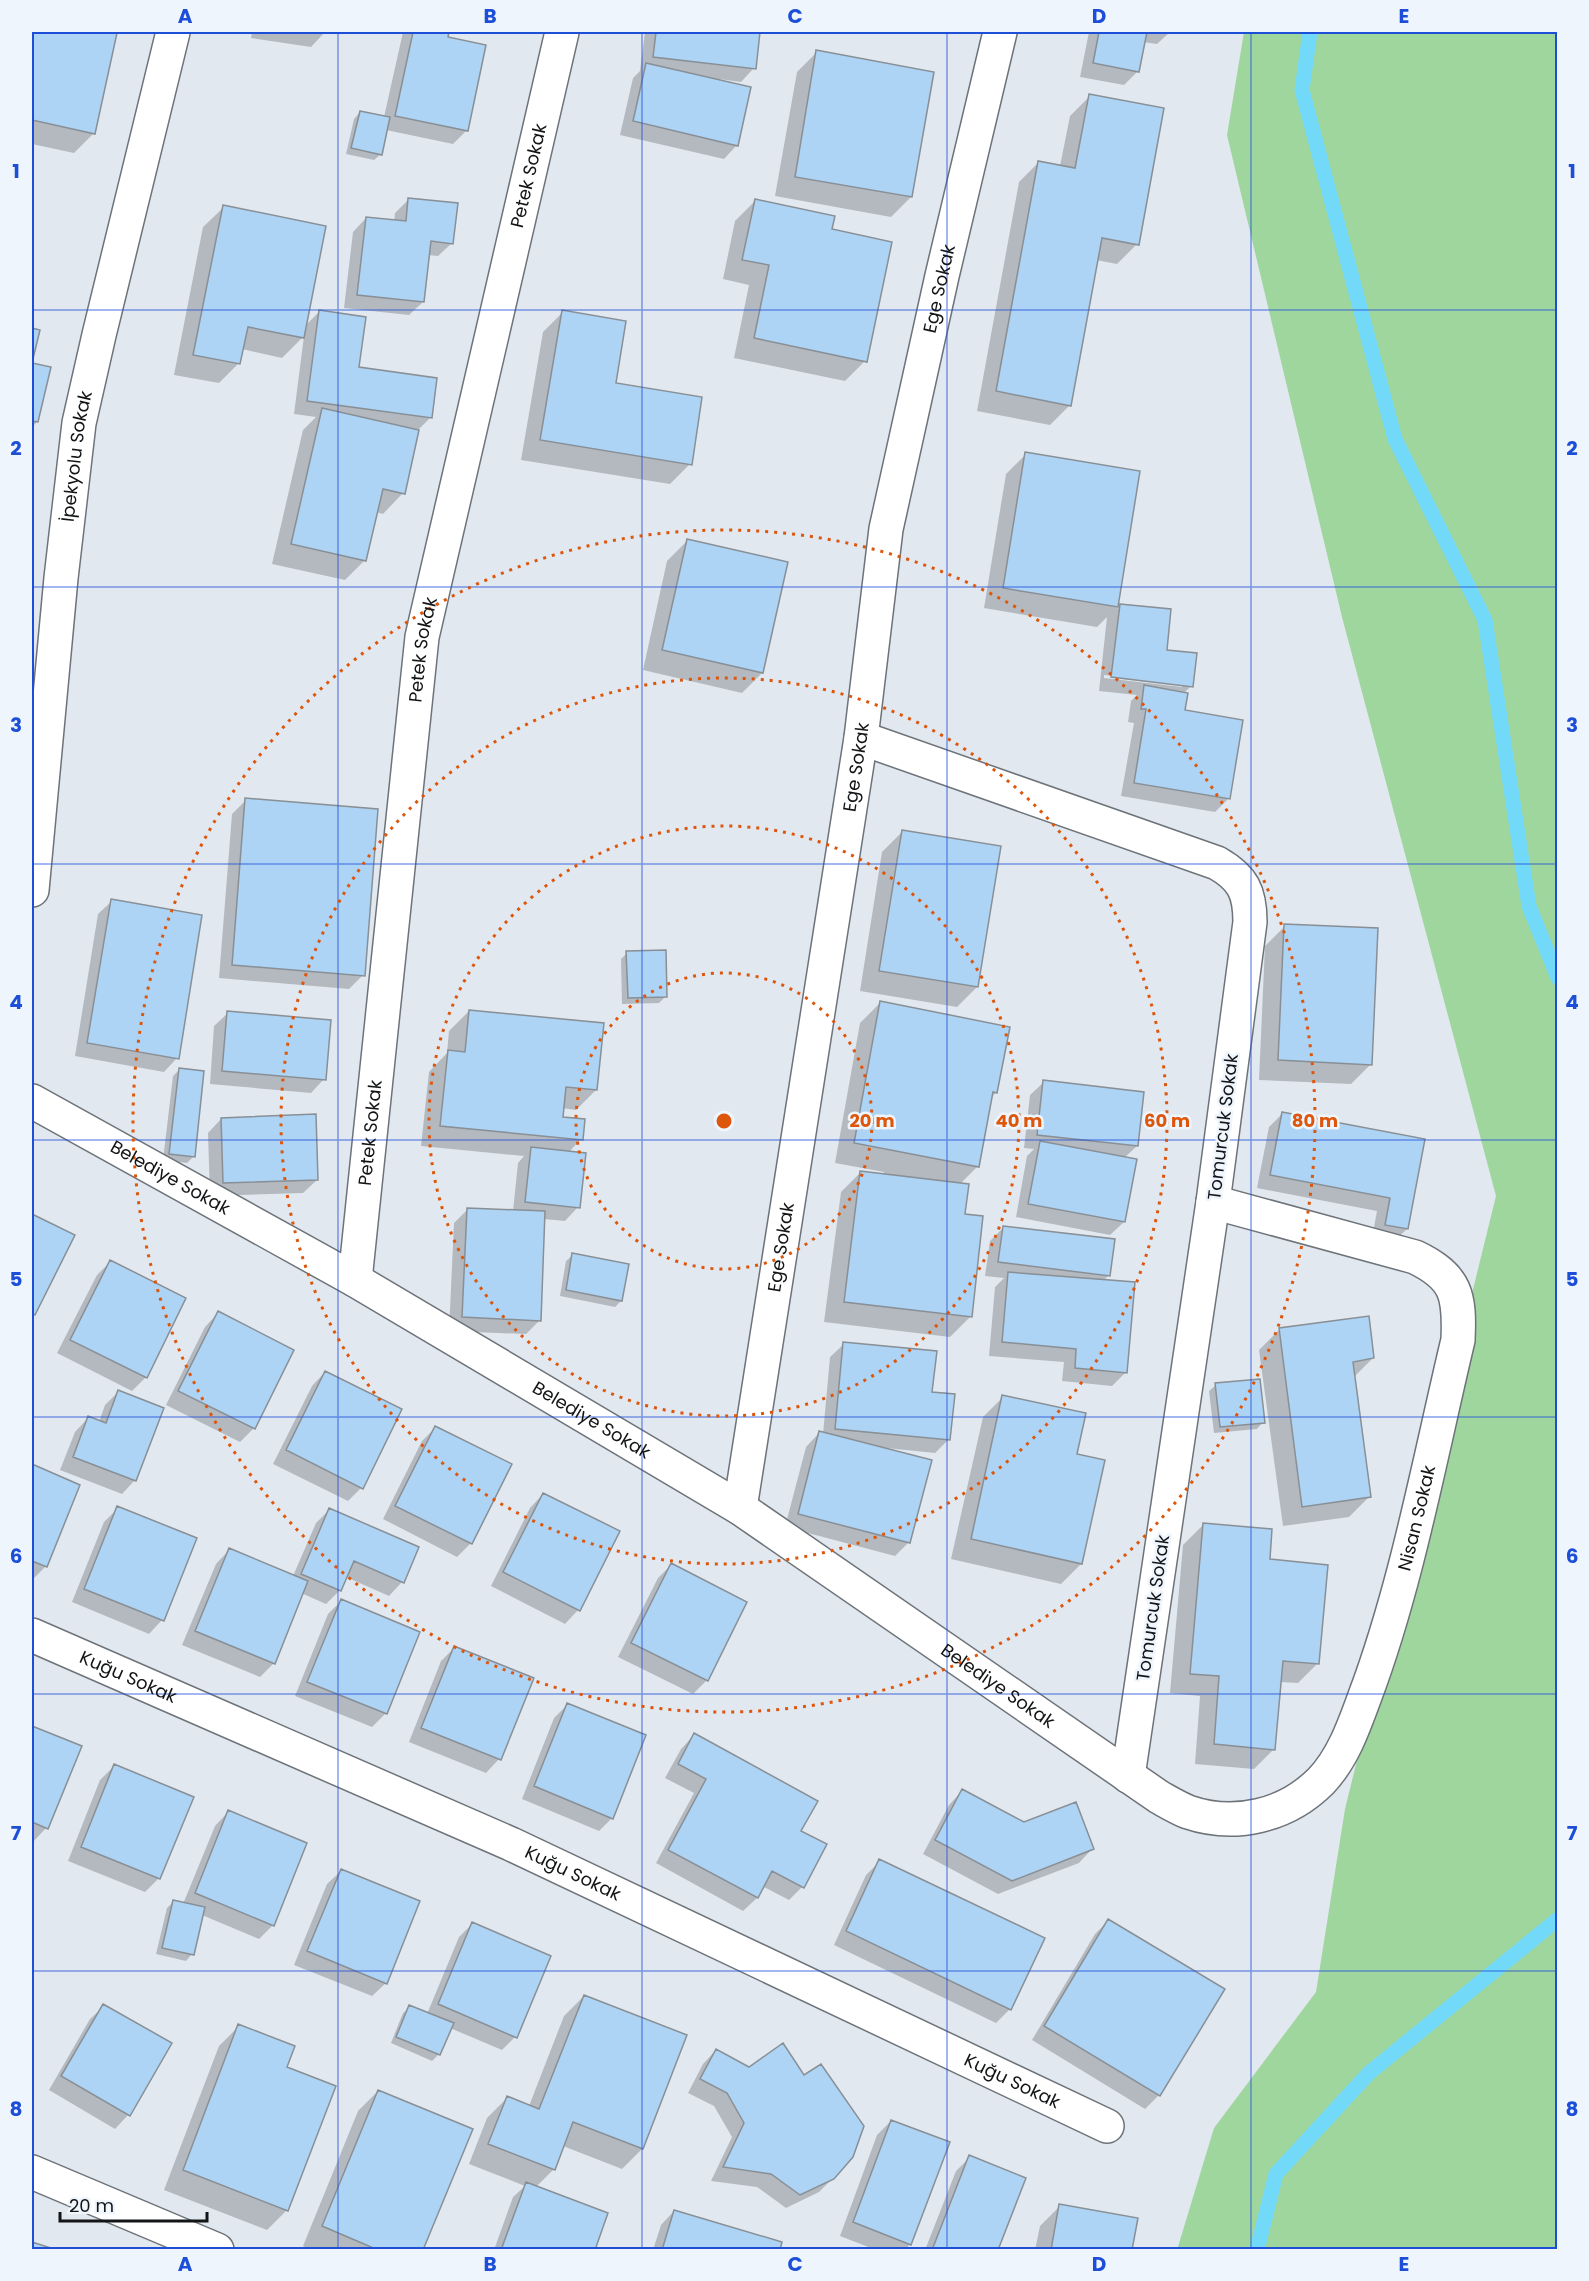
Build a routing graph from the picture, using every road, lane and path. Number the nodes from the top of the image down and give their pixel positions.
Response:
1 (173, 32) edge
2 (562, 32) edge
3 (1000, 32) edge
4 (861, 738) junction
5 (32, 890) edge
6 (32, 1101) edge
7 (1213, 1202) junction
8 (355, 1280) junction
9 (740, 1509) junction
10 (32, 1635) edge
11 (1128, 1776) junction
12 (1107, 2126) dead end
13 (32, 2172) edge
14 (217, 2250) edge

1 - 5 street, İpekyolu Sokak
2 - 8 street, Petek Sokak
3 - 4 street, Ege Sokak
4 - 7 street, Tomurcuk Sokak
4 - 9 street, Ege Sokak
6 - 8 street, Belediye Sokak
7 - 11 street, Tomurcuk Sokak
7 - 11 street, Nisan Sokak
8 - 9 street, Belediye Sokak
9 - 11 street, Belediye Sokak
10 - 12 street, Kuğu Sokak
13 - 14 street

